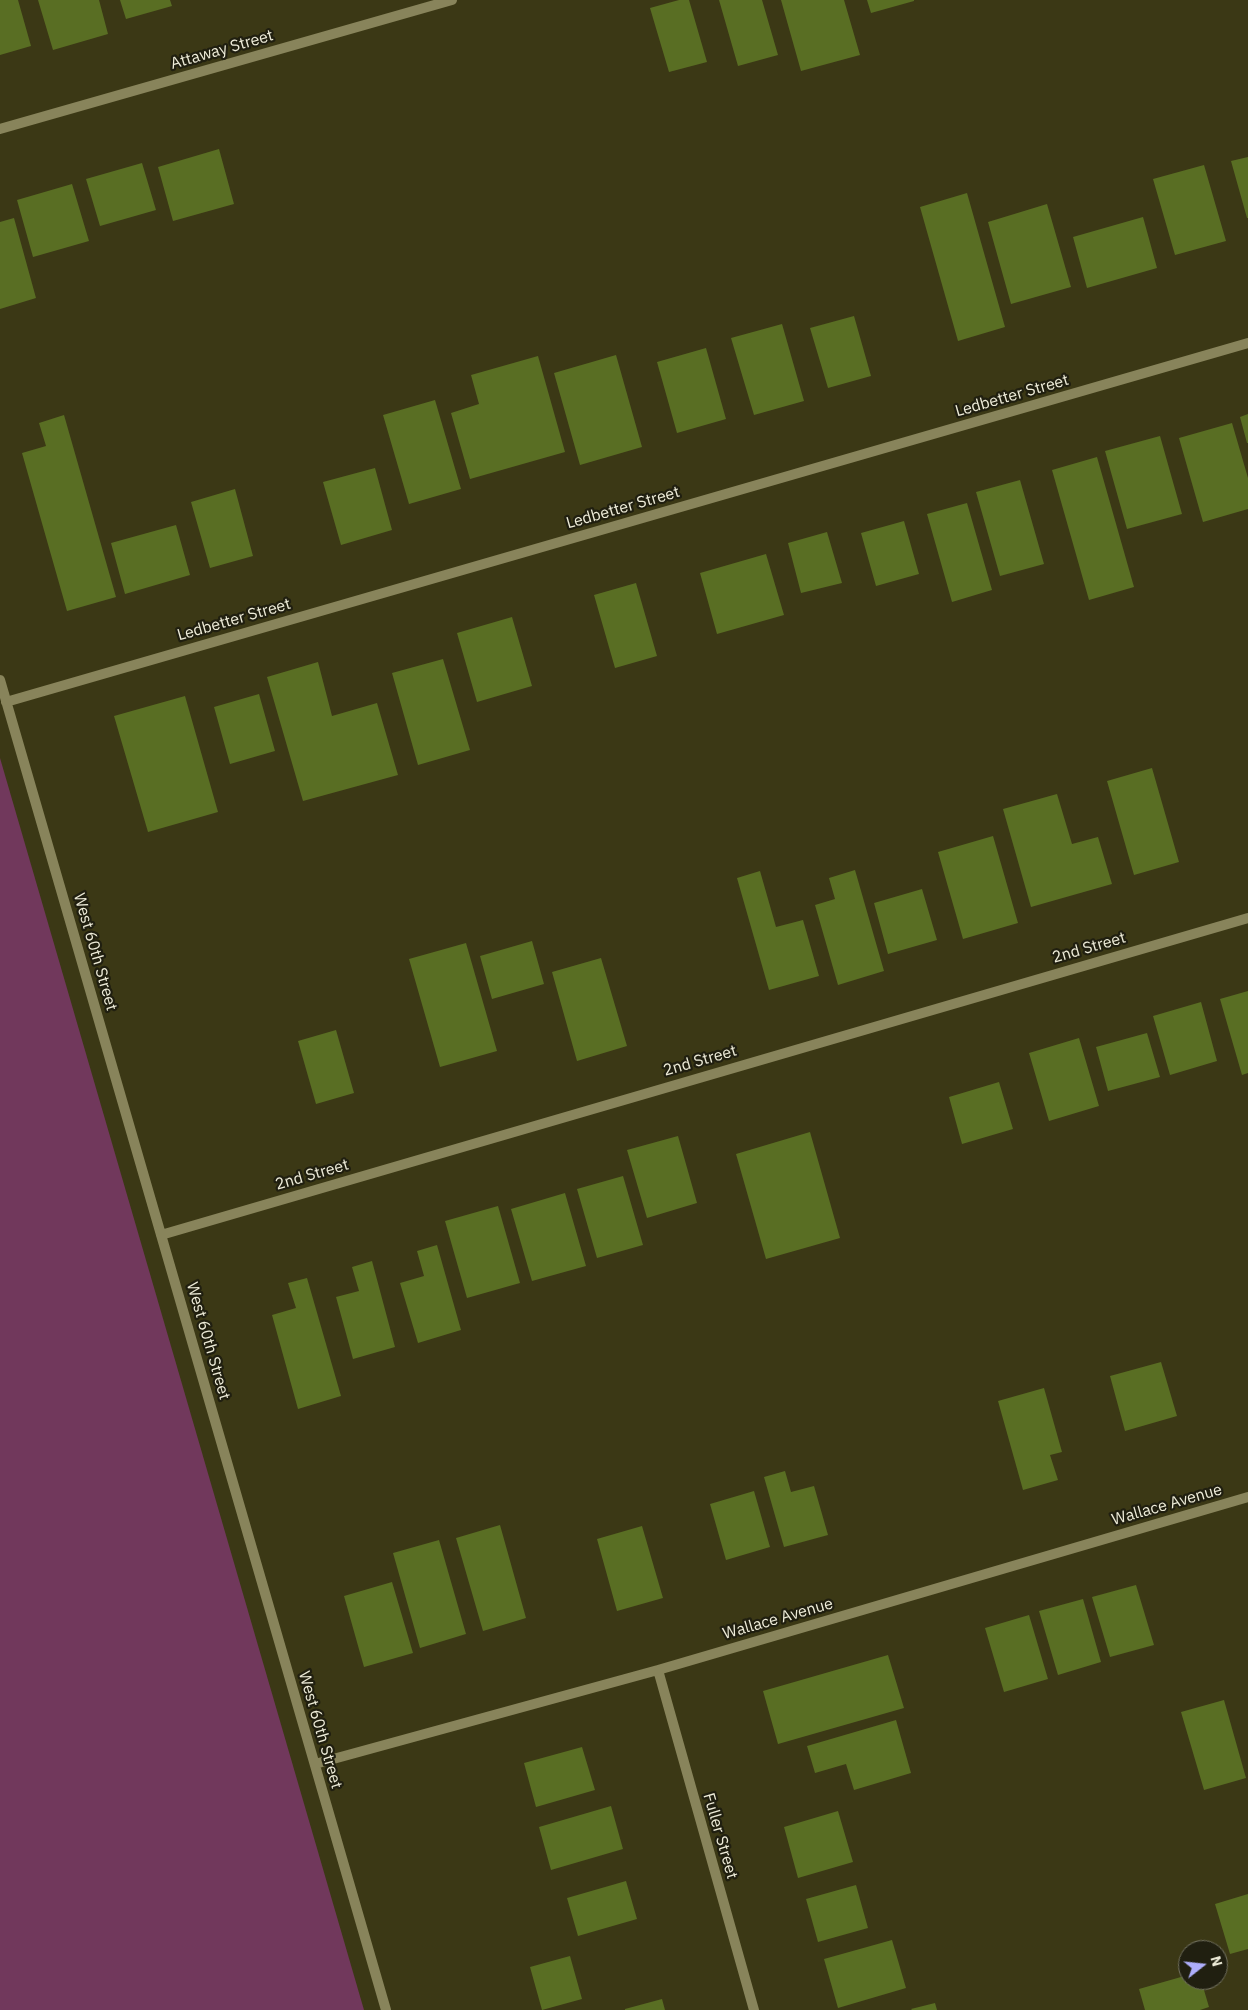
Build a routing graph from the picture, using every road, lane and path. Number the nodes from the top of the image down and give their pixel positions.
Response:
1 (452, 0) edge
2 (0, 129) edge
3 (1248, 344) edge
4 (0, 680) edge
5 (6, 702) junction
6 (1248, 918) edge
7 (161, 1235) junction
8 (1248, 1497) edge
9 (658, 1670) junction
10 (315, 1764) junction
11 (386, 2010) edge
12 (754, 2010) edge

1 - 2 street, Attaway Street
3 - 5 street, Ledbetter Street
4 - 5 street, West 60th Street
5 - 7 street, West 60th Street
6 - 7 street, 2nd Street
7 - 10 street, West 60th Street
8 - 9 street, Wallace Avenue
9 - 10 street, Wallace Avenue
9 - 12 street, Fuller Street
10 - 11 street, West 60th Street

